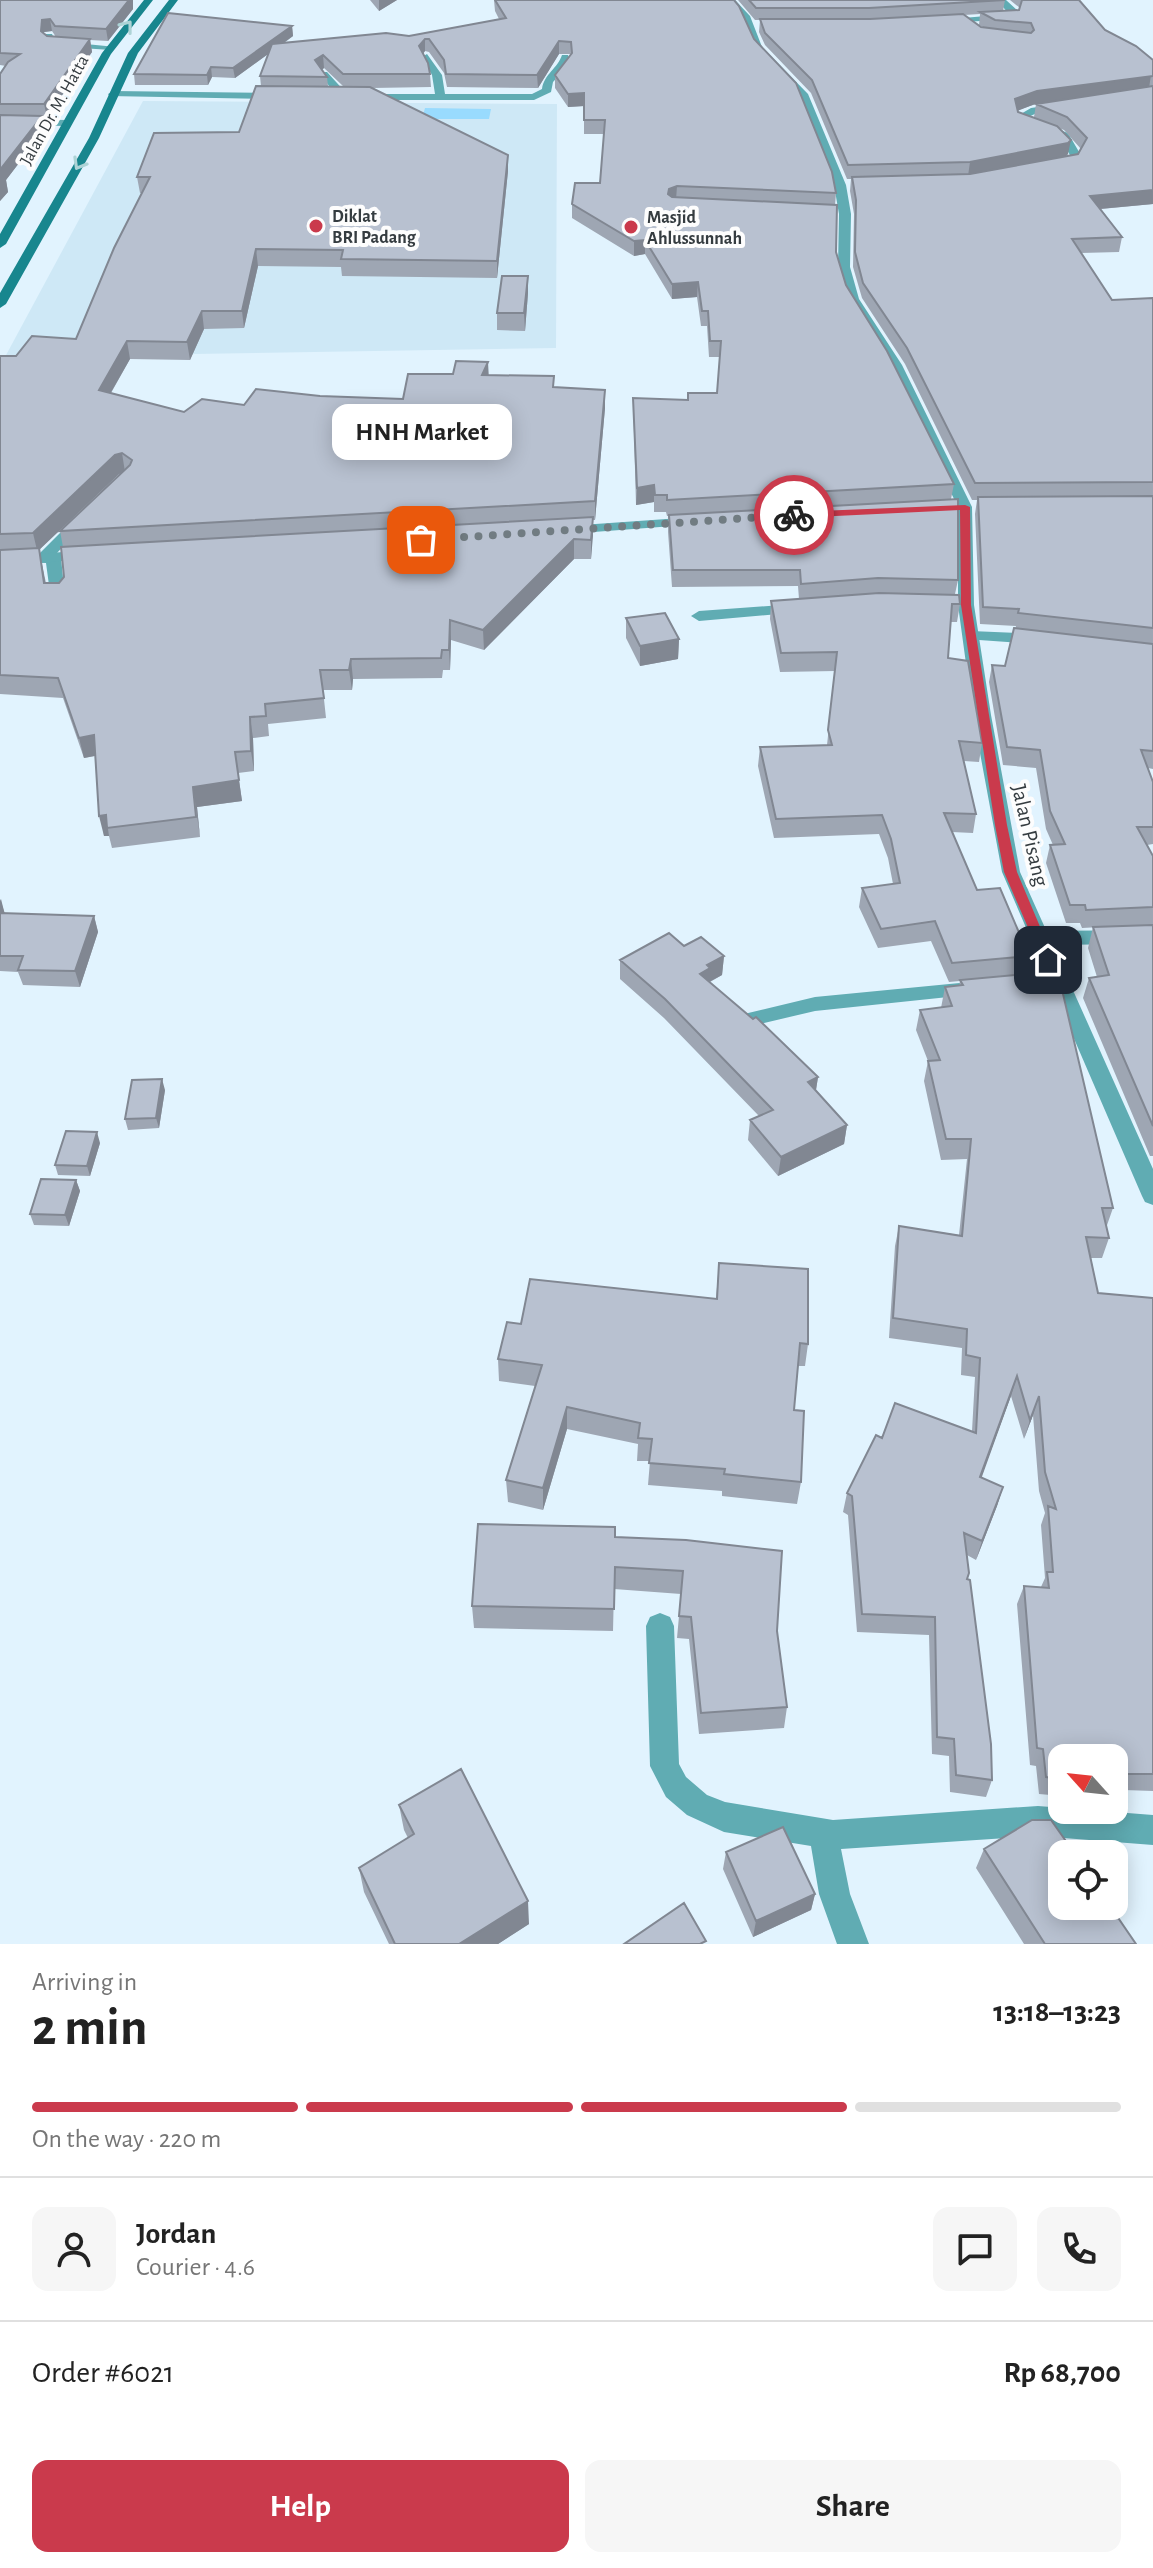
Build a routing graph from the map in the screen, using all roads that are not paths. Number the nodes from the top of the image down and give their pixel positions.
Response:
1 (149, 0) edge
2 (174, 0) edge
3 (1001, 0) edge
4 (727, 2) edge
5 (965, 20) junction
6 (931, 21) edge
7 (974, 31) edge
8 (49, 36) edge
9 (109, 50) junction
10 (133, 53) junction
11 (427, 57) edge
12 (565, 57) edge
13 (324, 74) edge
14 (113, 94) junction
15 (284, 96) edge
16 (328, 96) edge
17 (343, 96) junction
18 (441, 97) junction
19 (1078, 104) edge
20 (0, 122) edge
21 (67, 123) junction
22 (1046, 169) edge
23 (0, 244) edge
24 (0, 304) edge
25 (88, 513) edge
26 (714, 520) edge
27 (545, 532) edge
28 (108, 554) edge
29 (48, 558) junction
30 (0, 562) edge
31 (57, 597) edge
32 (814, 607) edge
33 (699, 616) dead end
34 (971, 636) junction
35 (1048, 640) edge
36 (1153, 937) edge
37 (1038, 938) junction
38 (995, 986) edge
39 (751, 1019) edge
40 (1153, 1196) edge
41 (660, 1626) dead end
42 (1153, 1830) edge
43 (833, 1835) junction
44 (853, 1944) edge

9 -> 1 main road, Jalan Dr. M. Hatta
2 - 10 main road
3 - 5 street
4 - 34 street, Jalan Pisang
5 - 6 street
5 - 7 street
8 - 9 street
9 - 10 main road
9 - 21 main road, Jalan Dr. M. Hatta
10 - 14 main road
11 - 18 street
12 - 18 street
13 - 17 street
14 - 15 street
14 -> 24 main road
16 - 17 street
17 - 18 street
19 - 22 street
20 - 21 street
21 - 23 main road, Jalan Dr. M. Hatta
25 - 29 street
26 - 27 street
28 - 29 street
29 - 30 street
29 - 31 street
32 - 33 street
34 - 35 street
34 - 37 street, Jalan Pisang
36 - 37 street
37 - 40 street, Jalan Pisang
38 - 39 street
41 - 43 street
42 - 43 street
43 - 44 street

